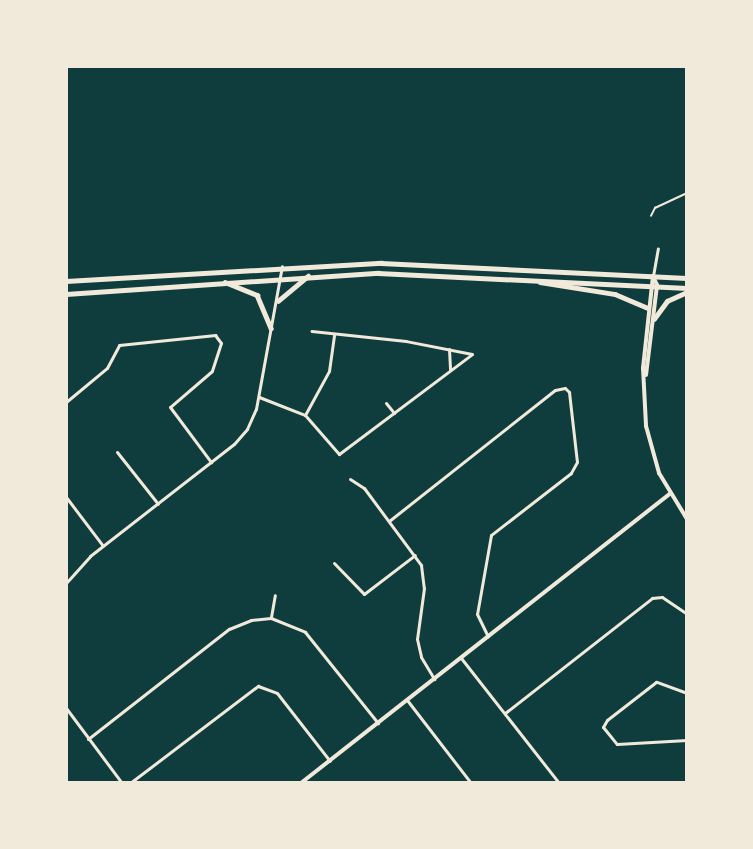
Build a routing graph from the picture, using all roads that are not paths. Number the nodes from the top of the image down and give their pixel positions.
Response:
1 (658, 248) dead end
2 (282, 266) junction
3 (310, 275) junction
4 (653, 276) junction
5 (281, 277) junction
6 (687, 278) edge
7 (523, 279) junction
8 (66, 281) edge
9 (225, 282) junction
10 (649, 284) junction
11 (657, 285) junction
12 (687, 288) edge
13 (687, 292) edge
14 (66, 294) edge
15 (278, 301) junction
16 (648, 308) junction
17 (654, 319) junction
18 (271, 328) junction
19 (312, 331) dead end
20 (334, 335) junction
21 (449, 349) junction
22 (450, 370) junction
23 (644, 378) junction
24 (259, 397) junction
25 (66, 402) edge
26 (386, 403) dead end
27 (394, 413) junction
28 (305, 415) junction
29 (117, 452) dead end
30 (211, 462) junction
31 (350, 479) dead end
32 (670, 494) junction
33 (66, 497) edge
34 (158, 504) junction
35 (687, 519) edge
36 (389, 521) junction
37 (103, 546) junction
38 (416, 555) junction
39 (334, 563) dead end
40 (66, 583) edge
41 (275, 595) dead end
42 (687, 614) edge
43 (271, 618) junction
44 (488, 637) junction
45 (461, 658) junction
46 (434, 679) junction
47 (687, 693) edge
48 (406, 700) junction
49 (66, 708) edge
50 (505, 713) junction
51 (378, 723) junction
52 (88, 739) junction
53 (687, 740) edge
54 (330, 761) junction
55 (122, 783) edge
56 (130, 783) edge
57 (301, 783) edge
58 (471, 783) edge
59 (559, 783) edge

1 - 4 street
2 - 4 main road
2 - 5 street
2 - 8 main road
3 - 5 main road
3 - 7 main road
3 - 15 main road
4 - 6 main road
4 - 10 street
4 - 11 street
5 - 9 main road
5 - 15 street
7 - 10 main road
7 - 16 main road
9 - 14 main road
9 - 18 main road
10 - 11 main road
10 - 16 street
11 - 12 main road
11 - 17 street
13 - 17 main road
15 - 18 street
16 - 23 street
17 - 23 street
18 - 24 street
19 - 20 street
20 - 21 street
20 - 28 street
21 - 22 street
21 - 22 street
22 - 27 street
23 - 32 street
24 - 28 street
24 - 30 street
25 - 30 street
26 - 27 street
27 - 28 street
29 - 34 street
30 - 34 street
31 - 36 street
32 - 35 street
32 - 44 street
33 - 37 street
34 - 37 street
36 - 38 street
36 - 44 street
37 - 40 street
38 - 39 street
38 - 46 street
41 - 43 street
42 - 50 street
43 - 51 street
43 - 52 street
44 - 45 street
45 - 46 street
45 - 50 street
46 - 48 street
47 - 53 street
48 - 51 street
48 - 58 street
49 - 52 street
50 - 59 street
51 - 54 street
52 - 55 street
54 - 56 street
54 - 57 street

